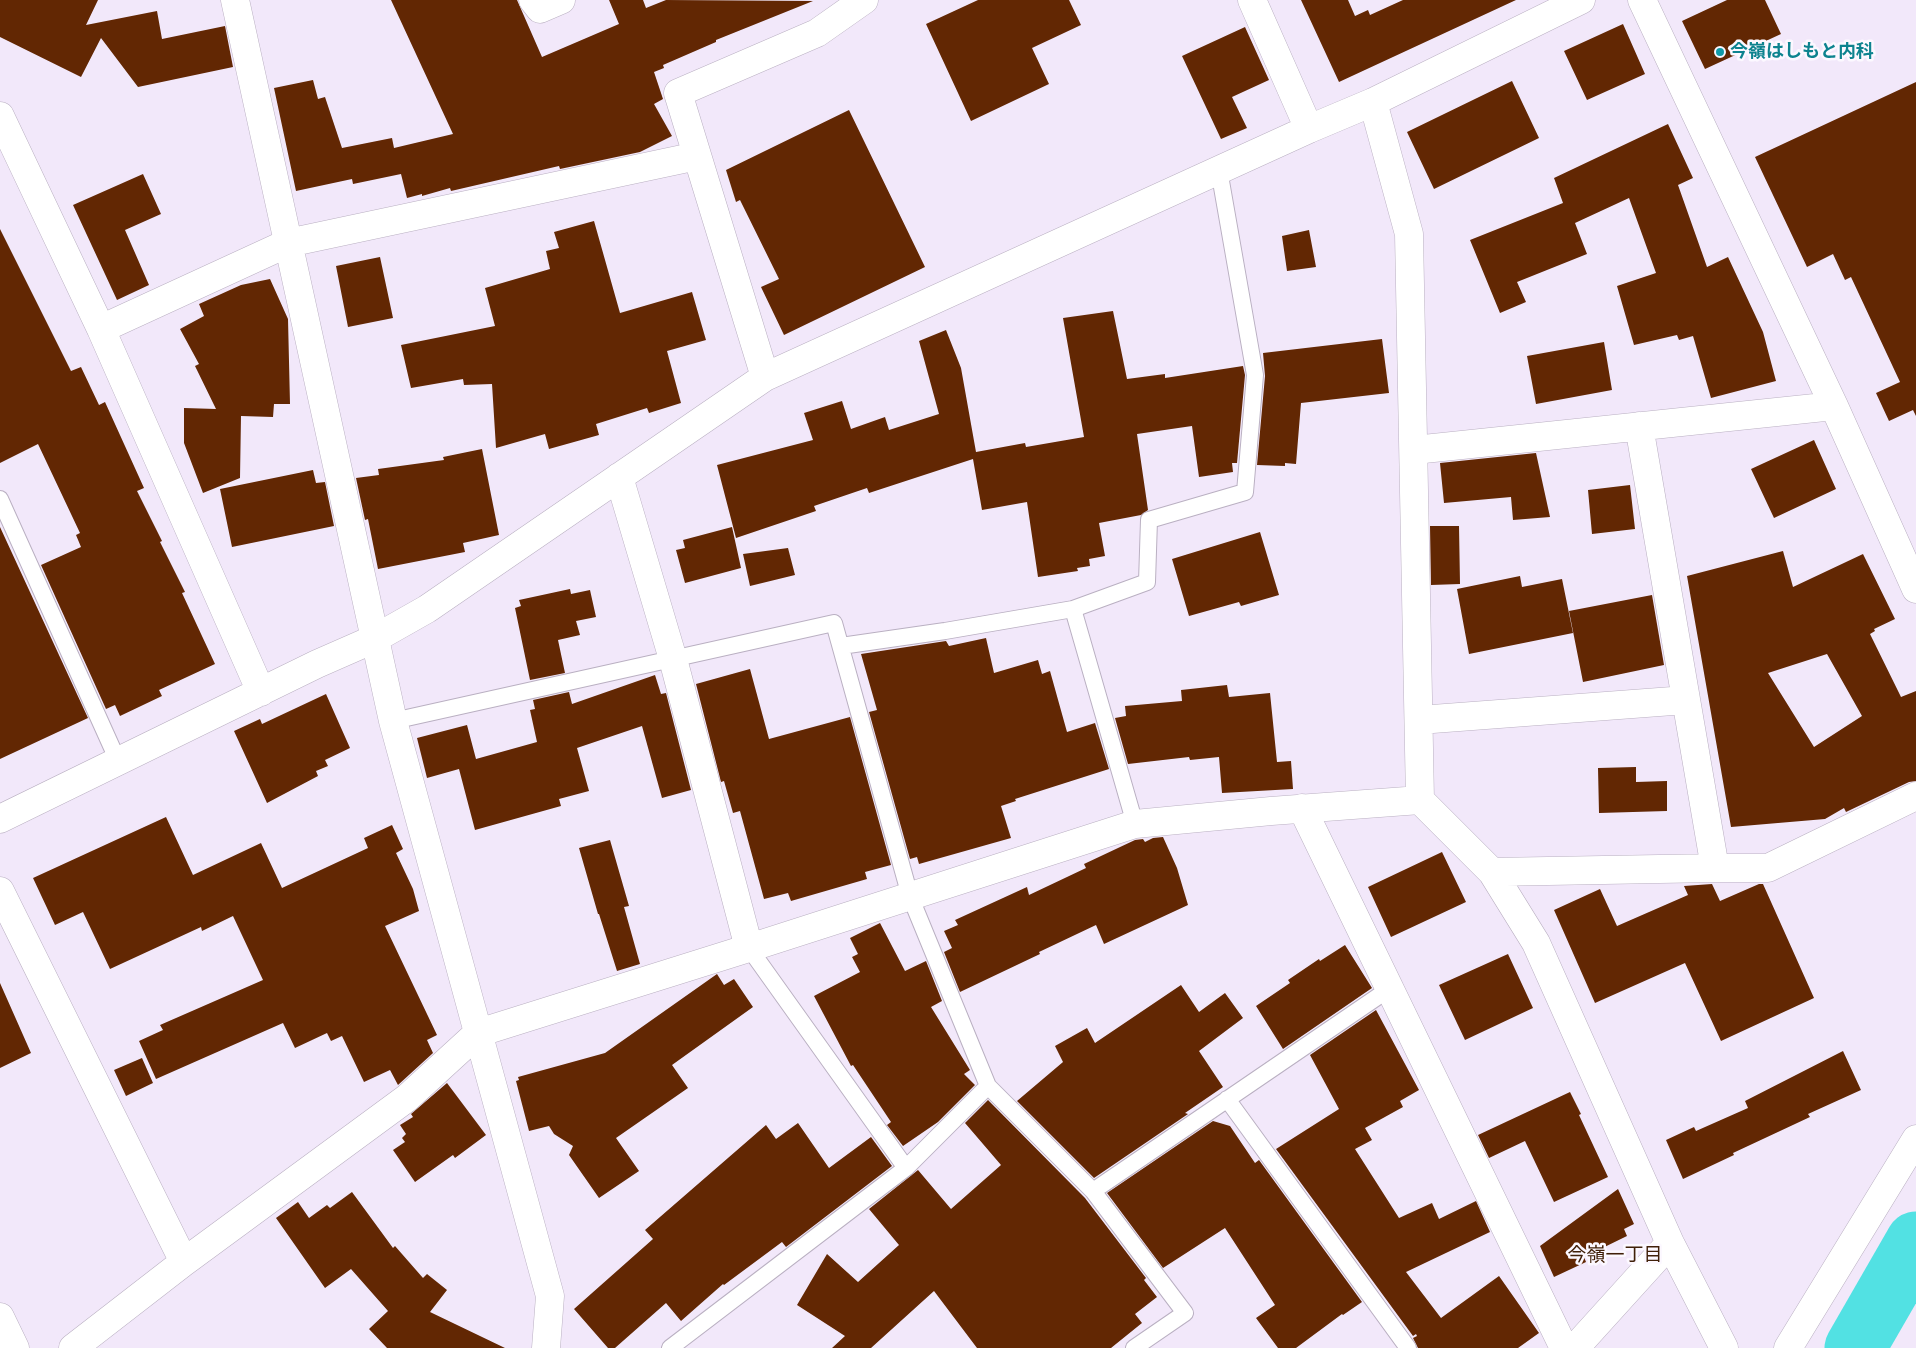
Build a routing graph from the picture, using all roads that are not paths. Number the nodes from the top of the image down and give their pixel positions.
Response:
1 (235, 0) edge
2 (533, 0) edge
3 (561, 0) edge
4 (864, 0) edge
5 (1252, 0) edge
6 (1581, 0) edge
7 (1642, 0) edge
8 (1373, 102) junction
9 (0, 116) edge
10 (1309, 129) junction
11 (698, 156) junction
12 (1219, 170) junction
13 (288, 244) junction
14 (101, 329) junction
15 (765, 377) junction
16 (1834, 406) junction
17 (1639, 426) junction
18 (1414, 450) junction
19 (619, 477) junction
20 (0, 500) edge
21 (1916, 589) edge
22 (1074, 609) junction
23 (374, 639) junction
24 (841, 646) junction
25 (673, 659) junction
26 (261, 692) junction
27 (1686, 700) junction
28 (1419, 720) junction
29 (393, 721) junction
30 (118, 762) junction
31 (1916, 796) edge
32 (1420, 800) junction
33 (1302, 808) junction
34 (0, 819) edge
35 (1135, 824) junction
36 (1715, 868) junction
37 (1492, 872) junction
38 (0, 891) edge
39 (910, 896) junction
40 (749, 948) junction
41 (1389, 989) junction
42 (478, 1033) junction
43 (988, 1086) junction
44 (1227, 1099) junction
45 (1916, 1139) edge
46 (906, 1168) junction
47 (1092, 1191) junction
48 (1670, 1243) junction
49 (184, 1262) junction
50 (0, 1317) edge
51 (14, 1348) edge
52 (73, 1348) edge
53 (546, 1348) edge
54 (670, 1348) edge
55 (1134, 1348) edge
56 (1408, 1348) edge
57 (1564, 1348) edge
58 (1575, 1348) edge
59 (1724, 1348) edge
60 (1788, 1348) edge

1 - 13 street
2 - 3 street
4 - 11 street
5 - 10 street
6 - 8 street
7 - 16 street
8 - 10 street
8 - 18 street
9 - 14 street
10 - 12 street
11 - 13 street
11 - 15 street
12 - 15 street
12 - 22 lane
13 - 14 street
13 - 23 street
14 - 26 street
15 - 19 street
16 - 17 street
16 - 21 street
17 - 18 street
17 - 27 street
18 - 28 street
19 - 23 street
19 - 25 street
20 - 30 lane
22 - 24 lane
22 - 35 lane
23 - 26 street
23 - 29 street
24 - 25 lane
24 - 39 lane
25 - 29 lane
25 - 40 street
26 - 30 street
27 - 28 street
27 - 36 street
28 - 32 street
29 - 42 street
30 - 34 street
31 - 36 street
32 - 33 street
32 - 37 street
33 - 35 street
33 - 41 street
35 - 39 street
36 - 37 street
37 - 48 street
38 - 49 street
39 - 40 street
39 - 43 lane
40 - 42 street
40 - 46 lane
41 - 44 lane
41 - 57 street
42 - 49 street
42 - 53 street
43 - 46 lane
43 - 47 lane
44 - 47 lane
44 - 56 lane
45 - 60 street
46 - 54 lane
47 - 55 lane
48 - 58 street
48 - 59 street
49 - 52 street
50 - 51 street

